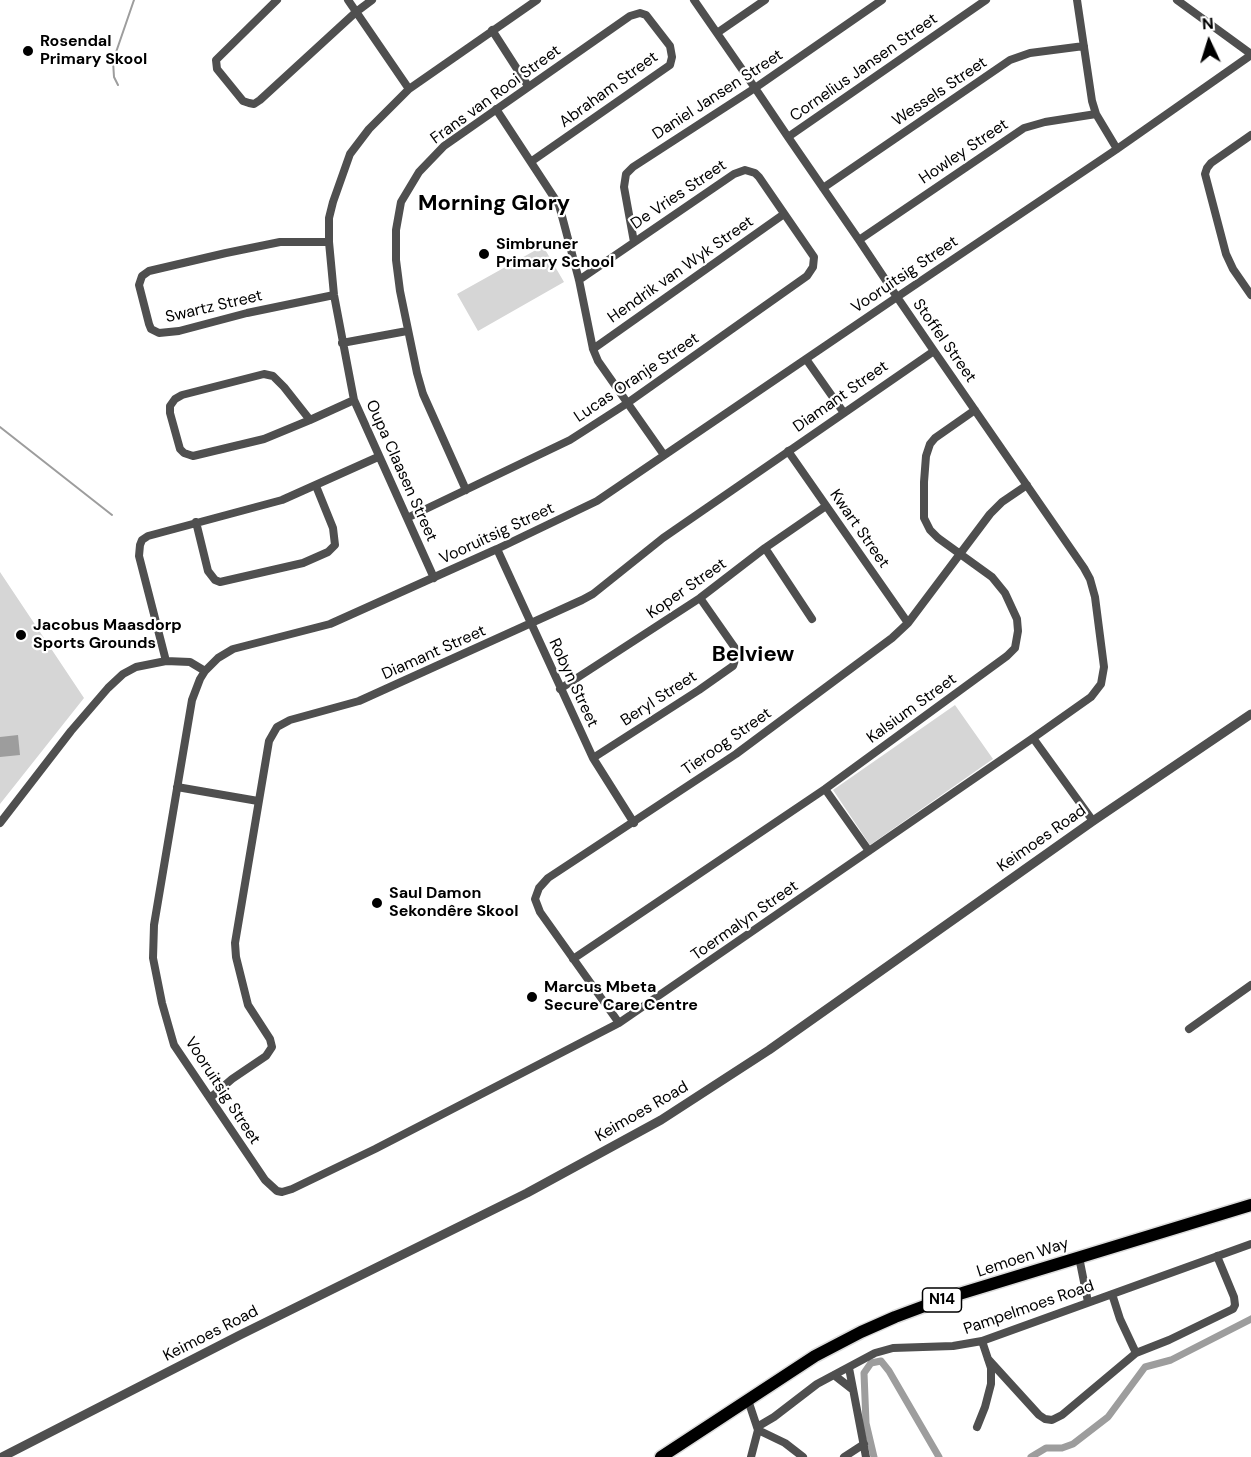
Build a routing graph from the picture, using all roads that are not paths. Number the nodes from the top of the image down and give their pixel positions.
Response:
1 (277, 0) edge
2 (348, 0) edge
3 (372, 0) edge
4 (537, 0) edge
5 (694, 0) edge
6 (765, 0) edge
7 (882, 0) edge
8 (986, 0) edge
9 (1077, 0) edge
10 (1177, 0) edge
11 (356, 12) junction
12 (630, 16) joint
13 (492, 30) junction
14 (717, 33) junction
15 (1084, 46) junction
16 (1251, 54) edge
17 (528, 86) junction
18 (755, 88) junction
19 (409, 89) junction
20 (496, 109) junction
21 (1096, 114) junction
22 (1251, 135) edge
23 (788, 137) junction
24 (1117, 149) junction
25 (532, 161) junction
26 (823, 188) junction
27 (784, 214) junction
28 (858, 240) junction
29 (329, 242) junction
30 (634, 242) junction
31 (579, 280) junction
32 (334, 295) junction
33 (1251, 295) edge
34 (897, 297) junction
35 (408, 331) junction
36 (342, 343) junction
37 (593, 349) junction
38 (934, 351) junction
39 (806, 359) junction
40 (354, 400) junction
41 (626, 404) junction
42 (975, 410) junction
43 (843, 413) junction
44 (310, 420) junction
45 (788, 451) junction
46 (664, 455) junction
47 (378, 457) junction
48 (1027, 485) junction
49 (316, 486) junction
50 (466, 490) junction
51 (826, 506) junction
52 (407, 518) junction
53 (196, 522) junction
54 (765, 548) junction
55 (497, 549) junction
56 (961, 553) junction
57 (434, 578) junction
58 (700, 598) junction
59 (812, 619) dead end
60 (908, 623) junction
61 (531, 624) junction
62 (166, 661) junction
63 (205, 671) junction
64 (1101, 684) joint
65 (560, 689) junction
66 (1251, 714) edge
67 (1034, 738) junction
68 (593, 758) junction
69 (177, 788) junction
70 (825, 789) junction
71 (258, 801) junction
72 (1093, 821) junction
73 (0, 823) edge
74 (634, 823) junction
75 (869, 851) junction
76 (573, 958) junction
77 (1251, 985) edge
78 (620, 1023) junction
79 (1189, 1029) dead end
80 (210, 1098) junction
81 (284, 1191) joint
82 (1251, 1205) edge
83 (1251, 1244) edge
84 (1216, 1256) junction
85 (1079, 1257) junction
86 (1112, 1294) junction
87 (1088, 1302) junction
88 (982, 1341) junction
89 (1136, 1353) junction
90 (988, 1359) junction
91 (849, 1368) junction
92 (834, 1375) junction
93 (853, 1390) junction
94 (748, 1400) junction
95 (977, 1427) dead end
96 (757, 1428) junction
97 (864, 1444) junction
98 (2, 1457) edge
99 (661, 1457) edge
100 (751, 1457) edge
101 (802, 1457) edge
102 (844, 1457) edge
103 (866, 1457) edge

1 - 11 street
2 - 11 street
3 - 11 street
4 - 13 street, Oupa Claasen Street
5 - 14 street, Stoffel Street
6 - 14 street
7 - 18 street, Daniel Jansen Street
8 - 23 street, Cornelius Jansen Street
9 - 15 street
10 - 16 street
11 - 19 street
12 - 17 street, Frans van Rooi Street
12 - 25 street, Abraham Street
13 - 17 street
13 - 19 street, Oupa Claasen Street
14 - 18 street, Stoffel Street
15 - 21 street
15 - 26 street, Wessels Street
16 - 24 street, Vooruitsig Street
17 - 20 street, Frans van Rooi Street
18 - 23 street, Stoffel Street
18 - 30 street, Daniel Jansen Street
19 - 29 street, Oupa Claasen Street
20 - 25 street
20 - 35 street, Frans van Rooi Street
21 - 24 street
21 - 28 street, Howley Street
22 - 33 street
23 - 26 street, Stoffel Street
24 - 34 street, Vooruitsig Street
25 - 31 street
26 - 28 street, Stoffel Street
27 - 30 street, De Vries Street
27 - 37 street, Hendrik van Wyk Street
27 - 41 street, Lucas Oranje Street
28 - 34 street, Stoffel Street
29 - 32 street, Oupa Claasen Street
29 - 32 street, Swartz Street
30 - 31 street, De Vries Street
31 - 37 street
32 - 36 street, Oupa Claasen Street
34 - 38 street, Stoffel Street
34 - 39 street, Vooruitsig Street
35 - 36 street
35 - 50 street, Frans van Rooi Street
36 - 40 street, Oupa Claasen Street
37 - 41 street
38 - 42 street, Stoffel Street
38 - 43 street, Diamant Street
39 - 43 street
39 - 46 street, Vooruitsig Street
40 - 44 street
40 - 47 street, Oupa Claasen Street
41 - 46 street
41 - 50 street, Lucas Oranje Street
42 - 48 street, Stoffel Street
42 - 56 street, Kalsium Street
43 - 45 street, Diamant Street
44 - 44 street
45 - 51 street, Kwart Street
45 - 61 street, Diamant Street
46 - 55 street, Vooruitsig Street
47 - 49 street
47 - 52 street, Oupa Claasen Street
48 - 56 street, Tieroog Street
48 - 64 street, Stoffel Street
49 - 53 street
49 - 53 street
50 - 52 street, Lucas Oranje Street
51 - 54 street, Koper Street
51 - 60 street, Kwart Street
52 - 57 street, Oupa Claasen Street
53 - 62 street
54 - 58 street, Koper Street
54 - 59 street
55 - 57 street, Vooruitsig Street
55 - 61 street, Robyn Street
56 - 60 street, Tieroog Street
56 - 70 street, Kalsium Street
57 - 63 street, Vooruitsig Street
58 - 65 street, Koper Street
58 - 68 street, Beryl Street
60 - 74 street, Tieroog Street
61 - 65 street, Robyn Street
61 - 71 street, Diamant Street
62 - 63 street
62 - 73 street
63 - 69 street, Vooruitsig Street
64 - 67 street, Toermalyn Street
65 - 68 street, Robyn Street
66 - 72 street, Keimoes Road
67 - 72 street
67 - 75 street, Toermalyn Street
68 - 74 street, Robyn Street
69 - 71 street
69 - 80 street, Vooruitsig Street
70 - 75 street
70 - 76 street, Kalsium Street
71 - 80 street, Diamant Street
72 - 98 street, Keimoes Road
74 - 76 street, Tieroog Street
75 - 78 street, Toermalyn Street
76 - 78 street, Tieroog Street
77 - 79 street
78 - 81 street, Toermalyn Street
80 - 81 street, Vooruitsig Street
82 - 85 highway, Lemoen Way / N14
83 - 84 street, Pampelmoes Road
84 - 86 street, Pampelmoes Road
84 - 89 street
85 - 87 street
85 - 94 highway, Lemoen Way / N14
86 - 87 street, Pampelmoes Road
86 - 89 street
87 - 88 street, Pampelmoes Road
88 - 90 street
88 - 91 street, Pampelmoes Road
89 - 90 street
90 - 95 street
91 - 92 street, Pampelmoes Road
91 - 93 street
92 - 93 street
92 - 96 street, Pampelmoes Road
93 - 97 street
94 - 96 street
94 - 99 highway, Lemoen Way / N14
96 - 100 street
96 - 101 street
97 - 102 street
97 - 103 street

